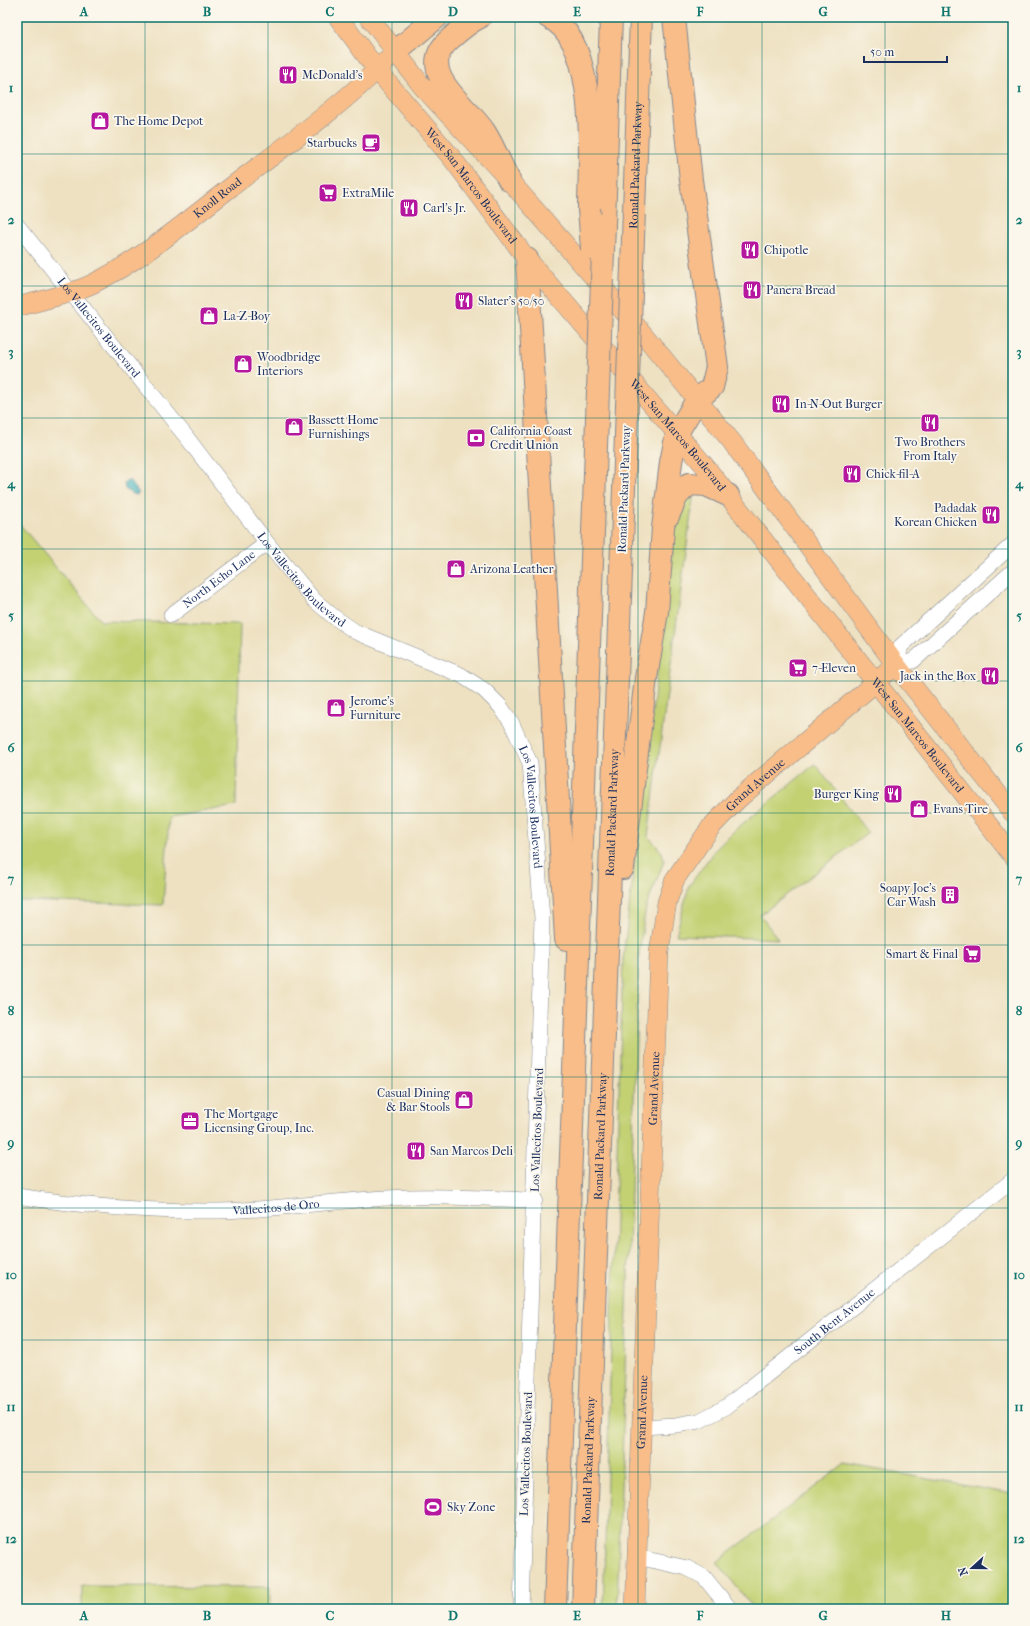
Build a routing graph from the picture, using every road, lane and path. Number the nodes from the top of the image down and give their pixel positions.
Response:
1 (338, 17) edge
2 (369, 17) edge
3 (437, 17) edge
4 (480, 17) edge
5 (548, 17) edge
6 (611, 17) edge
7 (641, 17) edge
8 (674, 17) edge
9 (396, 52) junction
10 (377, 70) junction
11 (508, 180) junction
12 (596, 217) junction
13 (17, 225) edge
14 (528, 259) junction
15 (70, 292) junction
16 (17, 307) edge
17 (698, 400) junction
18 (677, 433) junction
19 (728, 495) junction
20 (663, 528) junction
21 (267, 543) junction
22 (1013, 544) edge
23 (1013, 571) edge
24 (171, 615) dead end
25 (896, 665) junction
26 (875, 681) junction
27 (1013, 813) edge
28 (1013, 856) edge
29 (609, 907) junction
30 (574, 1098) junction
31 (1013, 1180) edge
32 (17, 1196) edge
33 (535, 1200) junction
34 (641, 1427) junction
35 (637, 1557) junction
36 (521, 1609) edge
37 (555, 1609) edge
38 (583, 1609) edge
39 (635, 1609) edge
40 (730, 1609) edge

1 - 10 main road, West San Marcos Boulevard
2 - 9 main road
3 - 9 highway
4 - 11 highway
5 - 12 highway
6 - 12 highway
7 - 29 highway, Ronald Packard Parkway, bridge
8 - 17 highway
9 - 10 main road, Knoll Road
9 - 11 main road
10 - 14 main road, West San Marcos Boulevard
10 - 15 main road, Knoll Road
11 - 17 main road
12 - 30 highway, bridge
13 - 15 street, Los Vallecitos Boulevard
14 - 18 main road, West San Marcos Boulevard
14 - 30 highway
15 - 16 main road, Knoll Road
15 - 21 street, Los Vallecitos Boulevard
17 - 18 highway
17 - 25 main road
18 - 19 main road, West San Marcos Boulevard
18 - 20 highway
19 - 20 highway
19 - 26 main road, West San Marcos Boulevard
20 - 29 highway
21 - 24 street, North Echo Lane
21 - 33 street, Los Vallecitos Boulevard
22 - 25 street
23 - 25 street, Grand Avenue
25 - 26 main road, Grand Avenue
25 - 27 main road
26 - 28 main road, West San Marcos Boulevard
26 - 34 main road, Grand Avenue
29 - 38 highway, Ronald Packard Parkway
30 - 37 highway
31 - 34 street, South Bent Avenue
32 - 33 street, Vallecitos de Oro
33 - 36 street, Los Vallecitos Boulevard
34 - 35 main road, Grand Avenue
35 - 39 main road, Grand Avenue
35 - 40 street

